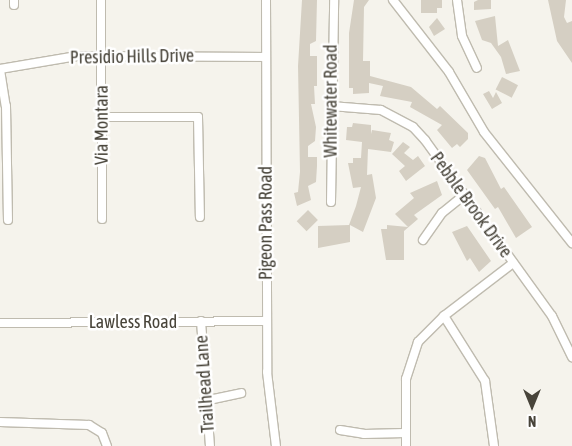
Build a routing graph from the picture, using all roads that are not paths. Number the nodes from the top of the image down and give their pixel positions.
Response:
1 (102, 0) edge
2 (266, 0) edge
3 (334, 0) edge
4 (393, 0) edge
5 (457, 0) edge
6 (102, 56) junction
7 (266, 57) junction
8 (477, 68) dead end
9 (0, 69) edge
10 (331, 106) junction
11 (102, 117) junction
12 (464, 195) junction
13 (331, 202) dead end
14 (200, 217) dead end
15 (102, 219) dead end
16 (8, 220) dead end
17 (423, 240) dead end
18 (572, 243) edge
19 (513, 263) junction
20 (444, 316) junction
21 (200, 321) junction
22 (266, 321) junction
23 (0, 323) edge
24 (572, 357) edge
25 (241, 393) dead end
26 (204, 401) junction
27 (0, 422) edge
28 (340, 430) dead end
29 (405, 433) junction
30 (107, 446) edge
31 (210, 446) edge
32 (276, 446) edge
33 (406, 446) edge
34 (494, 446) edge

1 - 6 street, Via Montara
2 - 7 street, Pigeon Pass Road
3 - 10 street, Whitewater Road
4 - 18 street
5 - 8 street
6 - 7 street, Presidio Hills Drive
6 - 9 street, Presidio Hills Drive
6 - 11 street, Via Montara
7 - 22 street, Pigeon Pass Road
9 - 16 street
10 - 12 street, Pebble Brook Drive
10 - 13 street, Whitewater Road
11 - 14 street
11 - 15 street, Via Montara
12 - 17 street
12 - 19 street, Pebble Brook Drive
19 - 20 street
19 - 24 street, Pebble Brook Drive
20 - 29 street
20 - 34 street
21 - 22 street, Lawless Road
21 - 23 street, Lawless Road
21 - 26 street, Trailhead Lane
22 - 32 street, Pigeon Pass Road
25 - 26 street
26 - 31 street, Trailhead Lane
27 - 30 street
28 - 29 street
29 - 33 street

